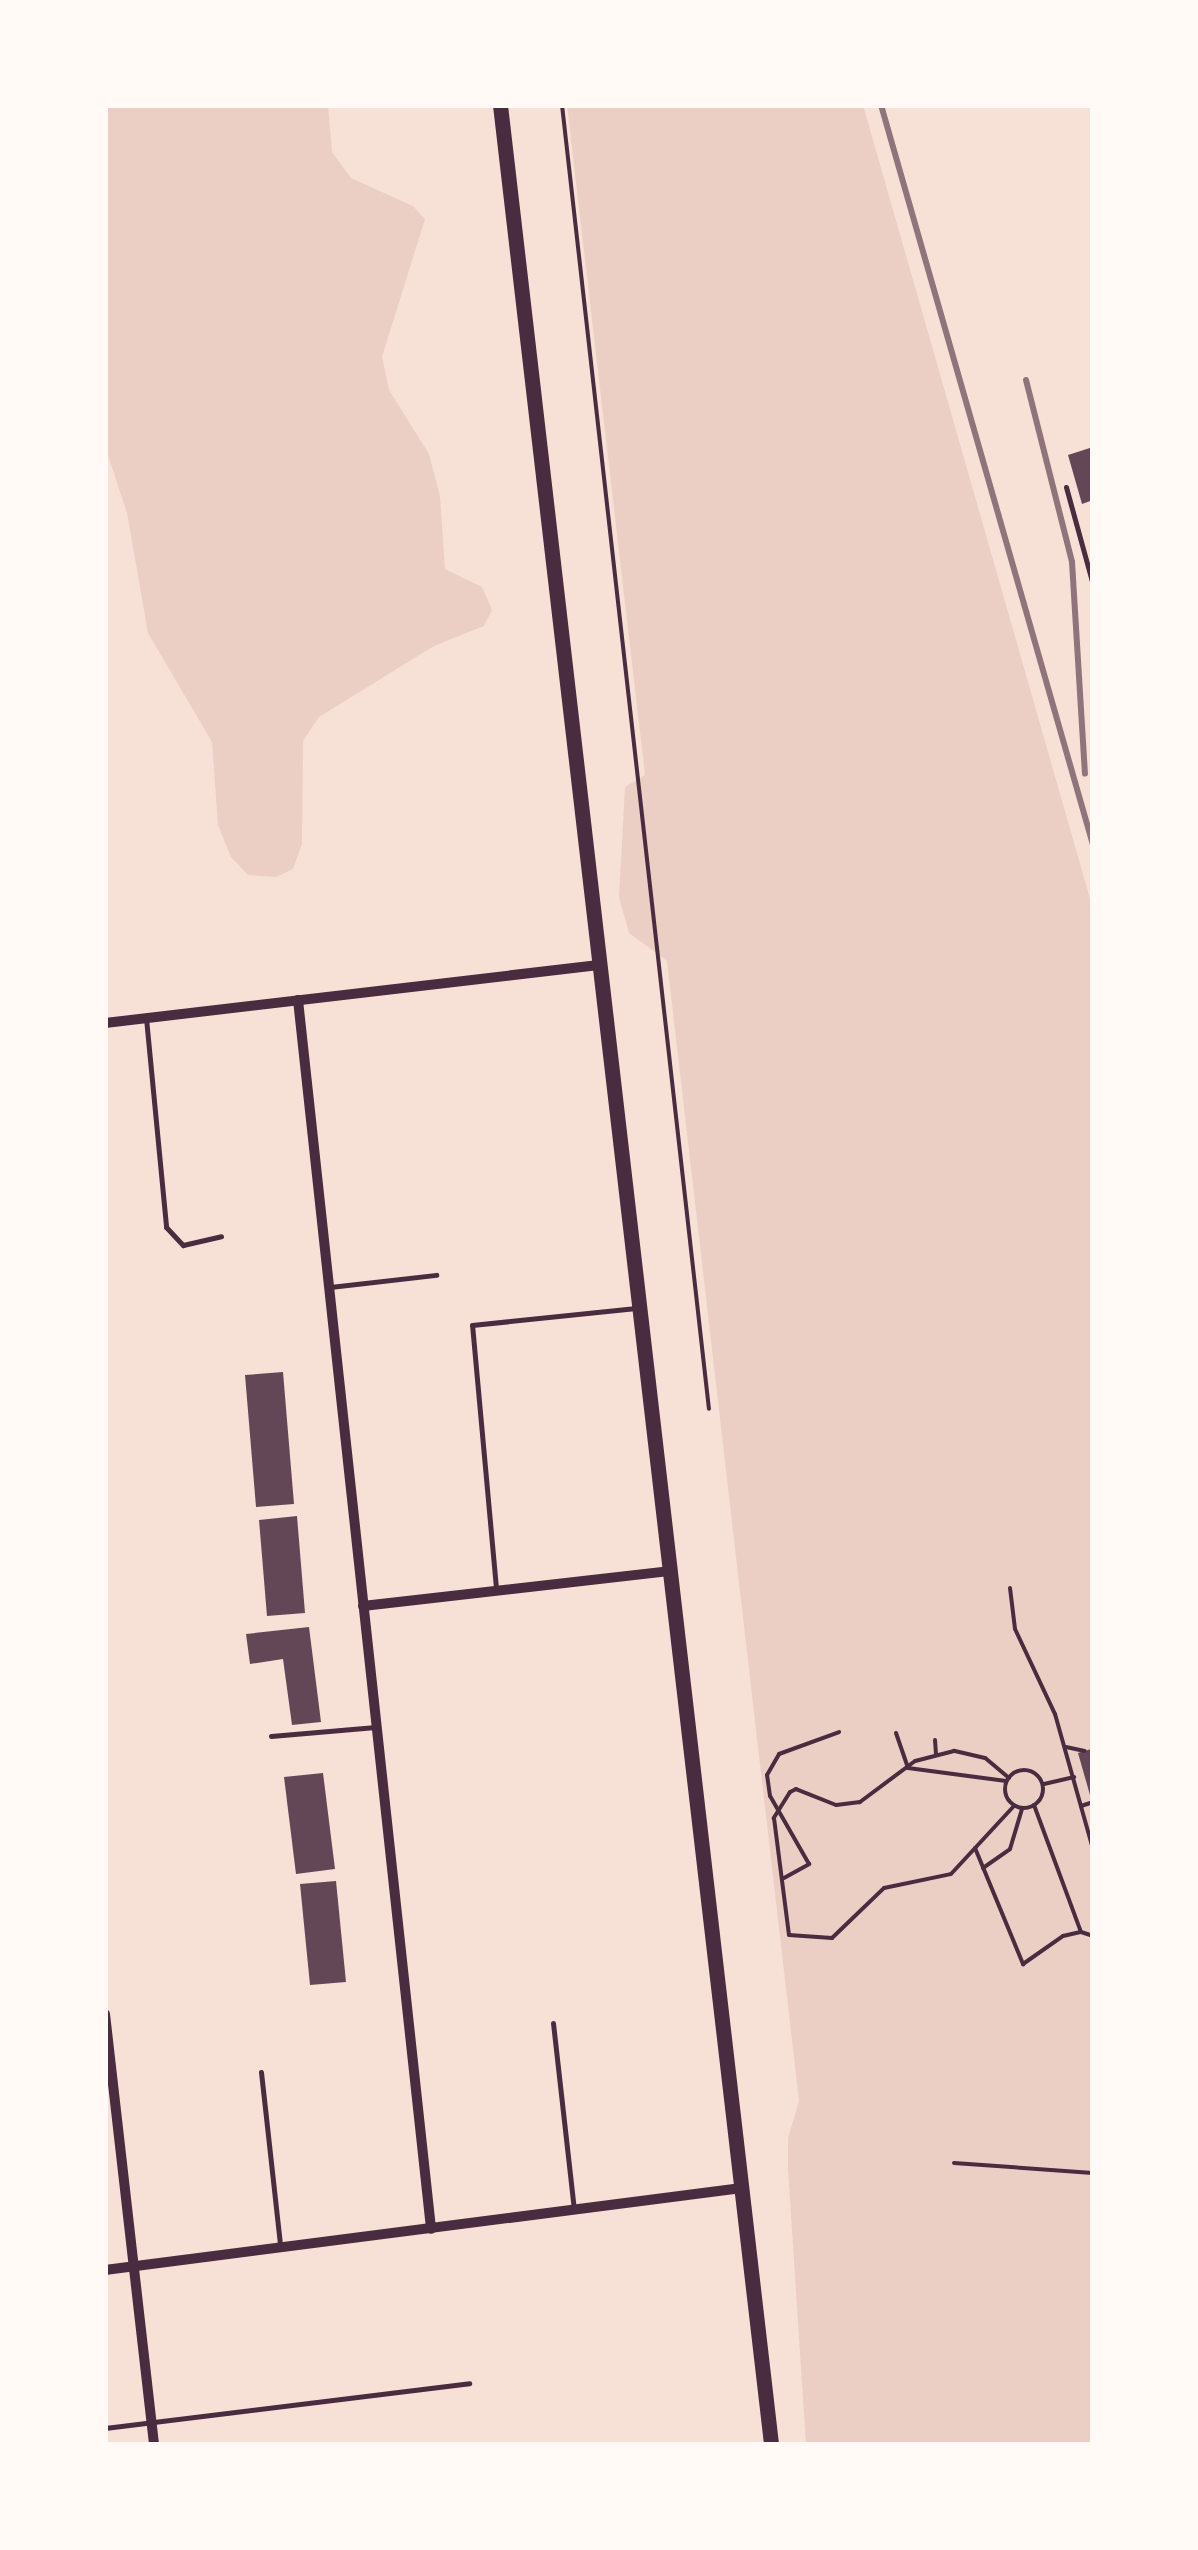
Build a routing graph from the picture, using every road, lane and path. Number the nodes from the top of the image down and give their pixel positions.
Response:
1 (500, 105) edge
2 (562, 105) edge
3 (959, 105) edge
4 (977, 105) edge
5 (1066, 487) dead end
6 (1093, 586) edge
7 (598, 965) junction
8 (298, 1000) junction
9 (146, 1018) junction
10 (105, 1023) edge
11 (221, 1236) dead end
12 (436, 1276) dead end
13 (330, 1287) junction
14 (637, 1308) junction
15 (709, 1409) dead end
16 (669, 1571) junction
17 (1010, 1588) dead end
18 (496, 1591) junction
19 (363, 1606) junction
20 (376, 1727) junction
21 (839, 1732) dead end
22 (896, 1733) dead end
23 (271, 1736) dead end
24 (935, 1740) dead end
25 (1066, 1747) junction
26 (1085, 1751) dead end
27 (936, 1754) junction
28 (908, 1768) junction
29 (1074, 1776) junction
30 (1008, 1779) junction
31 (1042, 1784) junction
32 (1093, 1802) edge
33 (1034, 1805) junction
34 (1014, 1806) junction
35 (1081, 1806) junction
36 (776, 1808) junction
37 (1022, 1808) junction
38 (974, 1848) junction
39 (1093, 1849) edge
40 (983, 1868) junction
41 (784, 1878) junction
42 (1082, 1932) junction
43 (1093, 1936) edge
44 (105, 2014) edge
45 (554, 2023) dead end
46 (260, 2072) dead end
47 (110, 2114) edge
48 (954, 2163) dead end
49 (1093, 2173) edge
50 (742, 2188) junction
51 (574, 2211) junction
52 (431, 2229) junction
53 (281, 2248) junction
54 (133, 2266) junction
55 (105, 2270) edge
56 (470, 2383) dead end
57 (151, 2422) junction
58 (105, 2428) edge
59 (154, 2445) edge
60 (771, 2445) edge

1 - 7 main road
2 - 15 path
3 - 4 lane
5 - 6 lane
7 - 8 street
7 - 14 main road
8 - 9 street
8 - 13 street
9 - 10 street
9 - 11 lane
12 - 13 lane
13 - 19 street
14 - 16 main road
14 - 18 lane
16 - 18 street
16 - 50 main road
17 - 25 path
18 - 19 street
19 - 20 street
20 - 23 lane
20 - 52 street
21 - 36 path
22 - 28 path
24 - 27 path
25 - 26 path
25 - 29 path
27 - 28 path
27 - 30 path
28 - 30 path
28 - 36 path
29 - 31 path
29 - 35 path
30 - 31 path
30 - 34 path
31 - 33 path
32 - 35 path
33 - 37 path
33 - 42 path
34 - 37 path
34 - 38 path
35 - 39 path
36 - 41 path
36 - 41 path
37 - 40 path
38 - 40 path
38 - 41 path
40 - 42 path
42 - 43 path
44 - 47 street
45 - 51 lane
46 - 53 lane
47 - 54 street
48 - 49 path
50 - 51 street
50 - 60 main road
51 - 52 street
52 - 53 street
53 - 54 street
54 - 55 street
54 - 57 street
56 - 57 lane
57 - 58 lane
57 - 59 street

